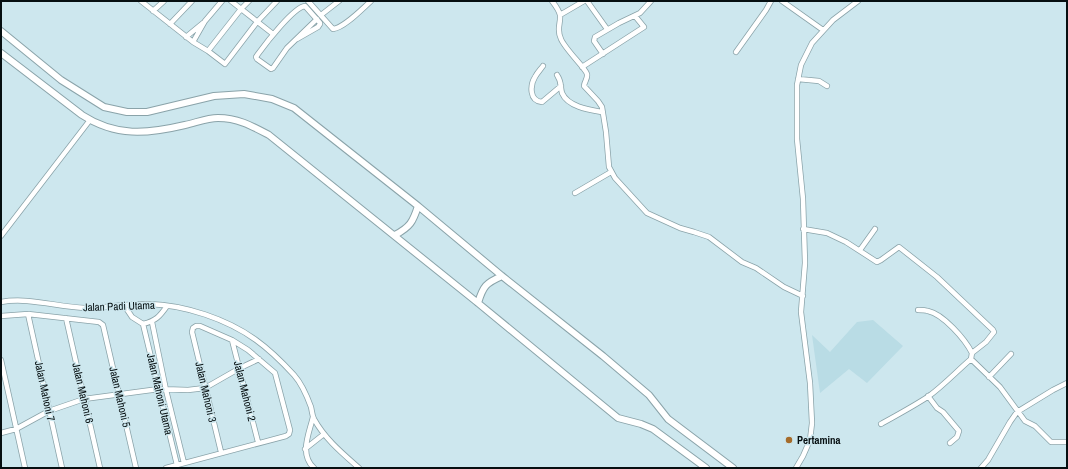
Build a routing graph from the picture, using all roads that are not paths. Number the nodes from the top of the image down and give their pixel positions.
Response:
1 (142, 1) edge
2 (164, 1) edge
3 (192, 1) edge
4 (222, 1) edge
5 (231, 1) edge
6 (249, 1) edge
7 (277, 1) edge
8 (308, 1) edge
9 (339, 1) edge
10 (371, 1) edge
11 (552, 1) edge
12 (585, 1) edge
13 (651, 1) edge
14 (771, 1) edge
15 (782, 1) edge
16 (858, 1) edge
17 (241, 9) junction
18 (153, 11) junction
19 (321, 15) junction
20 (560, 15) junction
21 (635, 16) junction
22 (205, 21) junction
23 (257, 22) junction
24 (170, 24) junction
25 (608, 30) junction
26 (823, 30) junction
27 (1, 32) edge
28 (273, 34) junction
29 (186, 37) junction
30 (193, 42) junction
31 (208, 51) junction
32 (736, 52) dead end
33 (1, 53) edge
34 (603, 54) junction
35 (543, 66) dead end
36 (582, 67) junction
37 (557, 75) dead end
38 (798, 79) junction
39 (561, 86) junction
40 (827, 86) dead end
41 (602, 112) junction
42 (90, 120) junction
43 (611, 172) junction
44 (575, 193) dead end
45 (418, 206) junction
46 (803, 229) junction
47 (874, 229) dead end
48 (395, 235) junction
49 (1, 236) edge
50 (860, 250) junction
51 (502, 276) junction
52 (803, 296) junction
53 (1, 302) edge
54 (478, 303) junction
55 (124, 305) junction
56 (167, 306) junction
57 (918, 310) dead end
58 (28, 314) junction
59 (1, 316) edge
60 (66, 318) junction
61 (152, 322) junction
62 (143, 324) junction
63 (232, 340) junction
64 (972, 353) junction
65 (1011, 354) dead end
66 (260, 359) junction
67 (971, 359) junction
68 (1, 360) edge
69 (240, 368) junction
70 (989, 377) junction
71 (1067, 383) edge
72 (205, 388) junction
73 (159, 389) junction
74 (166, 390) junction
75 (120, 394) junction
76 (928, 396) junction
77 (84, 399) junction
78 (49, 411) junction
79 (1017, 412) junction
80 (313, 417) junction
81 (881, 424) dead end
82 (16, 429) junction
83 (1, 433) edge
84 (324, 434) junction
85 (258, 442) junction
86 (1067, 442) edge
87 (950, 443) dead end
88 (305, 449) junction
89 (220, 452) junction
90 (184, 463) junction
91 (177, 465) junction
92 (25, 468) edge
93 (62, 468) edge
94 (100, 468) edge
95 (136, 468) edge
96 (166, 468) edge
97 (314, 468) edge
98 (359, 468) edge
99 (706, 468) edge
100 (733, 468) edge
101 (796, 468) edge
102 (981, 468) edge

1 - 18 street
2 - 18 street
3 - 24 street
4 - 22 street
5 - 17 street
6 - 17 street
7 - 23 street
8 - 19 street
9 - 19 street
10 - 19 street
11 - 20 street
12 - 20 street
12 - 25 street
13 - 21 street
14 - 32 street
15 - 26 street
16 - 26 street
17 - 23 street
17 - 31 street
18 - 24 street
20 - 36 street
21 - 25 street
21 - 34 street
22 - 29 street
22 - 30 street
23 - 28 street
23 - 31 street
24 - 29 street
25 - 34 street
26 - 38 street
27 - 45 street
28 - 28 street
29 - 30 street
30 - 31 street
33 - 42 street
34 - 36 street
35 - 39 street
36 - 41 street
37 - 39 street
38 - 40 street
38 - 46 street
39 - 41 street
41 - 43 street
42 - 48 street
42 - 49 street
43 - 44 street
43 - 52 street
45 - 48 street
45 - 51 street
46 - 50 street
46 - 52 street
47 - 50 street
48 - 54 street
50 - 64 street
51 - 54 street
51 - 100 street
52 - 101 street
53 - 55 street, Jalan Padi Utama
54 - 99 street
55 - 56 street, Jalan Padi Utama
55 - 62 street
56 - 61 street
56 - 80 street, Jalan Padi Utama
57 - 64 street
58 - 59 street
58 - 60 street
58 - 78 street, Jalan Mahoni 7
60 - 75 street, Jalan Mahoni 5
60 - 77 street, Jalan Mahoni 6
61 - 62 street
61 - 74 street, Jalan Mahoni Utama
62 - 73 street, Jalan Mahoni Utama
63 - 66 street
63 - 69 street, Jalan Mahoni 2
63 - 72 street, Jalan Mahoni 3
64 - 67 street
65 - 70 street
66 - 69 street
66 - 85 street
67 - 70 street
67 - 76 street
68 - 82 street
69 - 72 street
69 - 85 street, Jalan Mahoni 2
70 - 79 street
71 - 79 street
72 - 74 street
72 - 89 street, Jalan Mahoni 3
73 - 74 street
73 - 75 street
73 - 91 street, Jalan Mahoni Utama
74 - 90 street, Jalan Mahoni Utama
75 - 77 street
75 - 95 street, Jalan Mahoni 5
76 - 81 street
76 - 87 street
77 - 78 street
77 - 94 street, Jalan Mahoni 6
78 - 82 street
78 - 93 street, Jalan Mahoni 7
79 - 86 street
79 - 102 street
80 - 84 street, Jalan Padi Utama
80 - 88 street
82 - 83 street
82 - 92 street
84 - 88 street
84 - 98 street, Jalan Padi Utama
85 - 89 street
88 - 97 street
89 - 90 street
90 - 91 street
91 - 96 street

